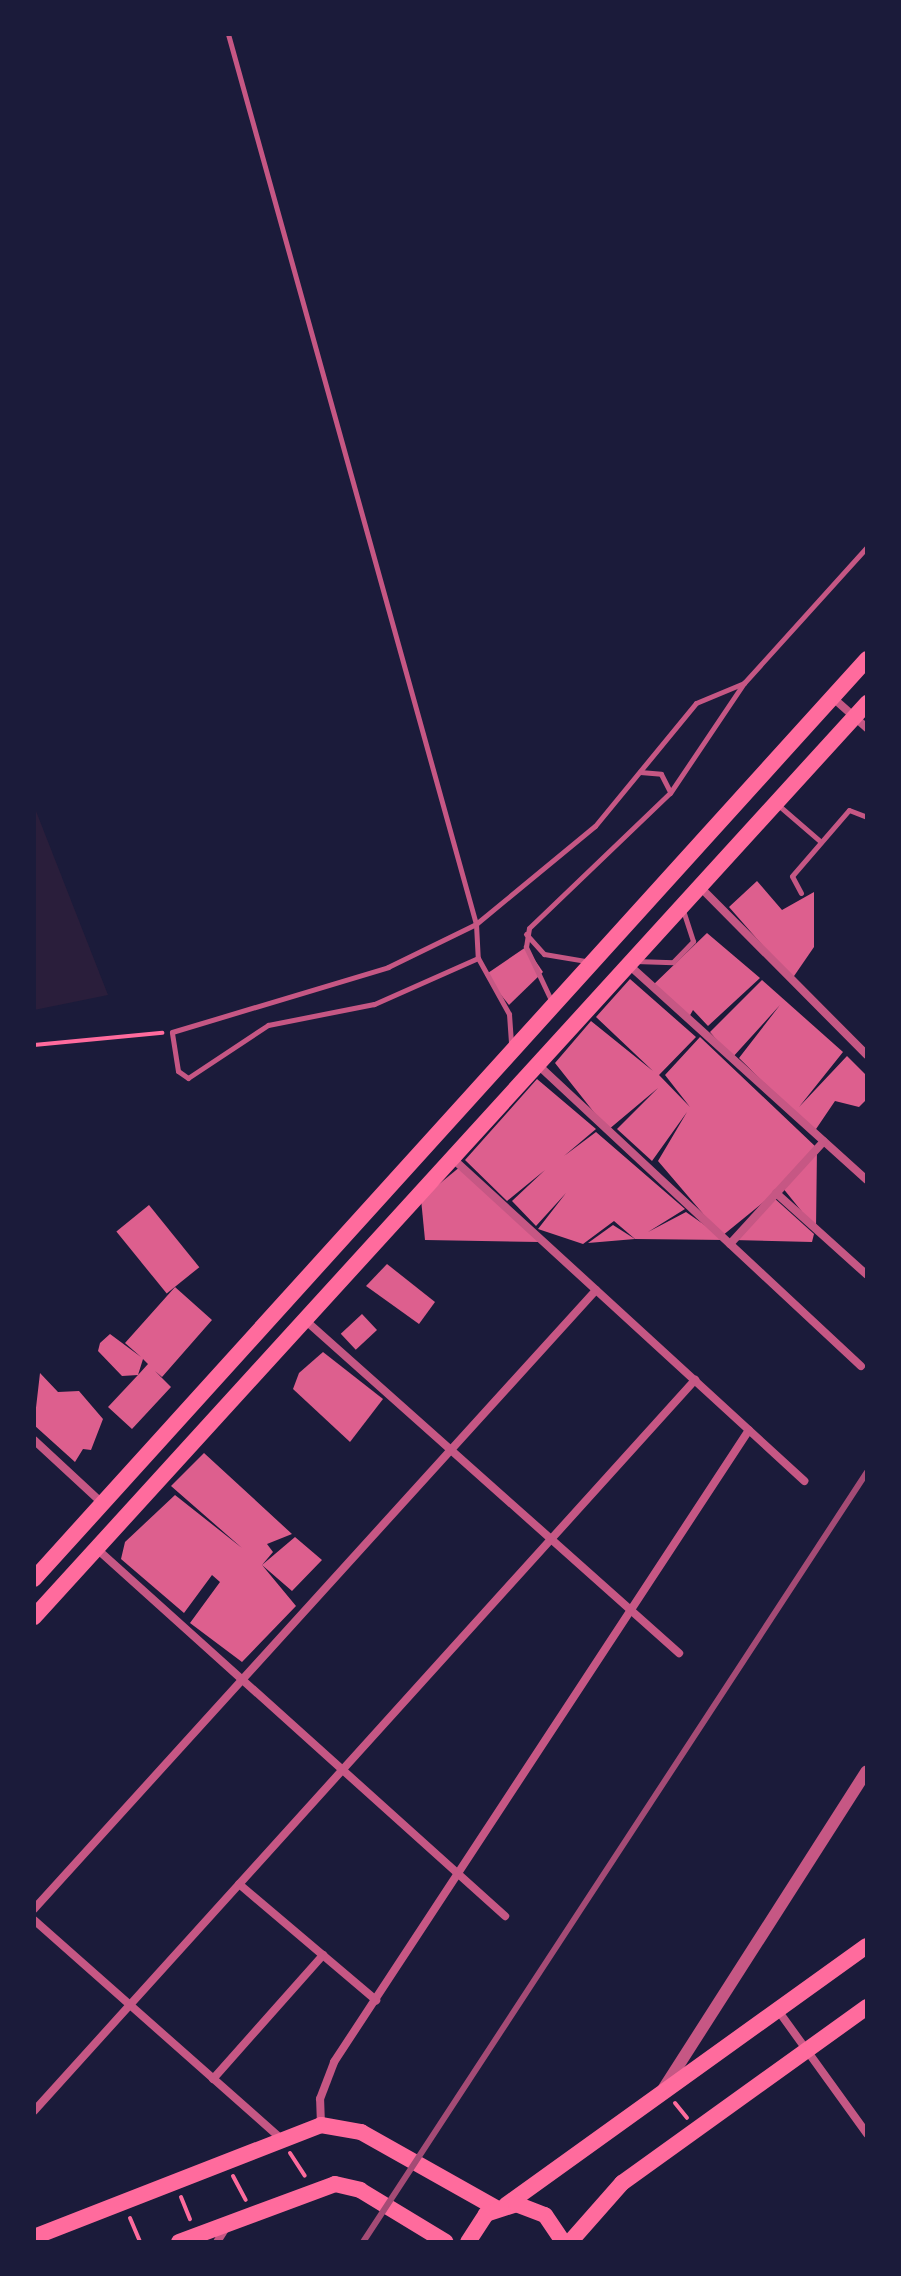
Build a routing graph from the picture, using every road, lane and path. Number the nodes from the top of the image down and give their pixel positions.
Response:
1 (228, 34) edge
2 (867, 547) edge
3 (867, 659) edge
4 (744, 683) junction
5 (832, 697) junction
6 (867, 703) edge
7 (861, 722) edge
8 (640, 772) junction
9 (670, 793) junction
10 (776, 803) junction
11 (867, 817) edge
12 (821, 842) junction
13 (700, 887) junction
14 (801, 893) dead end
15 (682, 908) junction
16 (476, 924) junction
17 (526, 934) junction
18 (478, 958) junction
19 (595, 959) junction
20 (632, 963) junction
21 (551, 1007) junction
22 (571, 1026) junction
23 (172, 1032) junction
24 (34, 1045) edge
25 (510, 1052) junction
26 (867, 1055) edge
27 (537, 1064) junction
28 (824, 1141) junction
29 (452, 1158) junction
30 (867, 1180) edge
31 (776, 1193) junction
32 (730, 1244) junction
33 (867, 1275) edge
34 (596, 1290) junction
35 (304, 1319) junction
36 (861, 1366) dead end
37 (695, 1380) junction
38 (749, 1430) junction
39 (34, 1440) edge
40 (450, 1450) junction
41 (805, 1481) dead end
42 (103, 1504) junction
43 (551, 1539) junction
44 (96, 1548) junction
45 (34, 1579) edge
46 (631, 1611) junction
47 (34, 1617) edge
48 (679, 1653) dead end
49 (242, 1679) junction
50 (343, 1769) junction
51 (867, 1771) edge
52 (458, 1874) junction
53 (239, 1884) junction
54 (34, 1909) edge
55 (505, 1916) dead end
56 (34, 1920) edge
57 (867, 1946) edge
58 (323, 1955) junction
59 (376, 2000) junction
60 (130, 2005) junction
61 (867, 2007) edge
62 (777, 2009) junction
63 (806, 2049) junction
64 (213, 2079) junction
65 (664, 2088) junction
66 (34, 2111) edge
67 (321, 2125) junction
68 (695, 2129) junction
69 (867, 2134) edge
70 (279, 2137) junction
71 (225, 2160) junction
72 (174, 2180) junction
73 (313, 2188) junction
74 (123, 2201) junction
75 (501, 2207) junction
76 (252, 2212) junction
77 (230, 2221) junction
78 (197, 2235) junction
79 (34, 2237) edge
80 (140, 2242) edge
81 (179, 2242) edge
82 (217, 2242) edge
83 (446, 2242) edge
84 (468, 2242) edge
85 (563, 2242) edge
86 (570, 2242) edge

1 - 16 lane
2 - 4 lane
3 - 5 main road
4 - 8 lane
4 - 9 lane
5 - 7 street
5 - 19 main road
6 - 7 main road
7 - 10 main road
8 - 9 lane
8 - 16 lane
9 - 17 lane
10 - 12 lane
10 - 13 main road
11 - 12 lane
12 - 14 lane
13 - 15 main road
13 - 26 street
15 - 20 main road
15 - 20 lane
16 - 18 lane
16 - 23 lane
17 - 19 lane
17 - 21 lane
18 - 23 lane
18 - 25 lane
19 - 21 main road
20 - 22 main road
20 - 28 street
21 - 22 main road
21 - 25 main road
22 - 27 main road
23 - 24 path
25 - 42 main road
27 - 29 main road
27 - 32 street
28 - 30 street
28 - 31 street
29 - 34 street
29 - 35 main road
31 - 32 street
31 - 33 street
32 - 36 street
34 - 37 street
34 - 40 street
35 - 40 street
35 - 44 main road
37 - 38 street
37 - 43 street
38 - 41 street
38 - 46 street
39 - 42 street
40 - 43 street
40 - 49 street
42 - 45 main road
43 - 46 street
43 - 50 street
44 - 47 main road
44 - 49 street
46 - 48 street
46 - 52 street
49 - 50 street
49 - 54 street
50 - 52 street
50 - 53 street
51 - 65 street
52 - 55 street
52 - 59 street
53 - 58 street
53 - 60 street
56 - 60 street
57 - 62 main road
58 - 59 street
58 - 64 street
59 - 67 street
60 - 64 street
60 - 66 street
61 - 63 main road
62 - 63 street
62 - 65 main road
63 - 68 main road
63 - 69 street
64 - 70 street
65 - 68 path
65 - 75 main road
67 - 70 main road
67 - 75 main road
68 - 86 main road
70 - 71 main road
70 - 73 path
71 - 72 main road
71 - 76 path
72 - 74 main road
72 - 78 path
73 - 76 main road
73 - 83 main road
74 - 79 main road
74 - 80 path
75 - 84 main road
75 - 85 main road
76 - 77 main road
77 - 78 main road
77 - 82 street
78 - 81 main road

